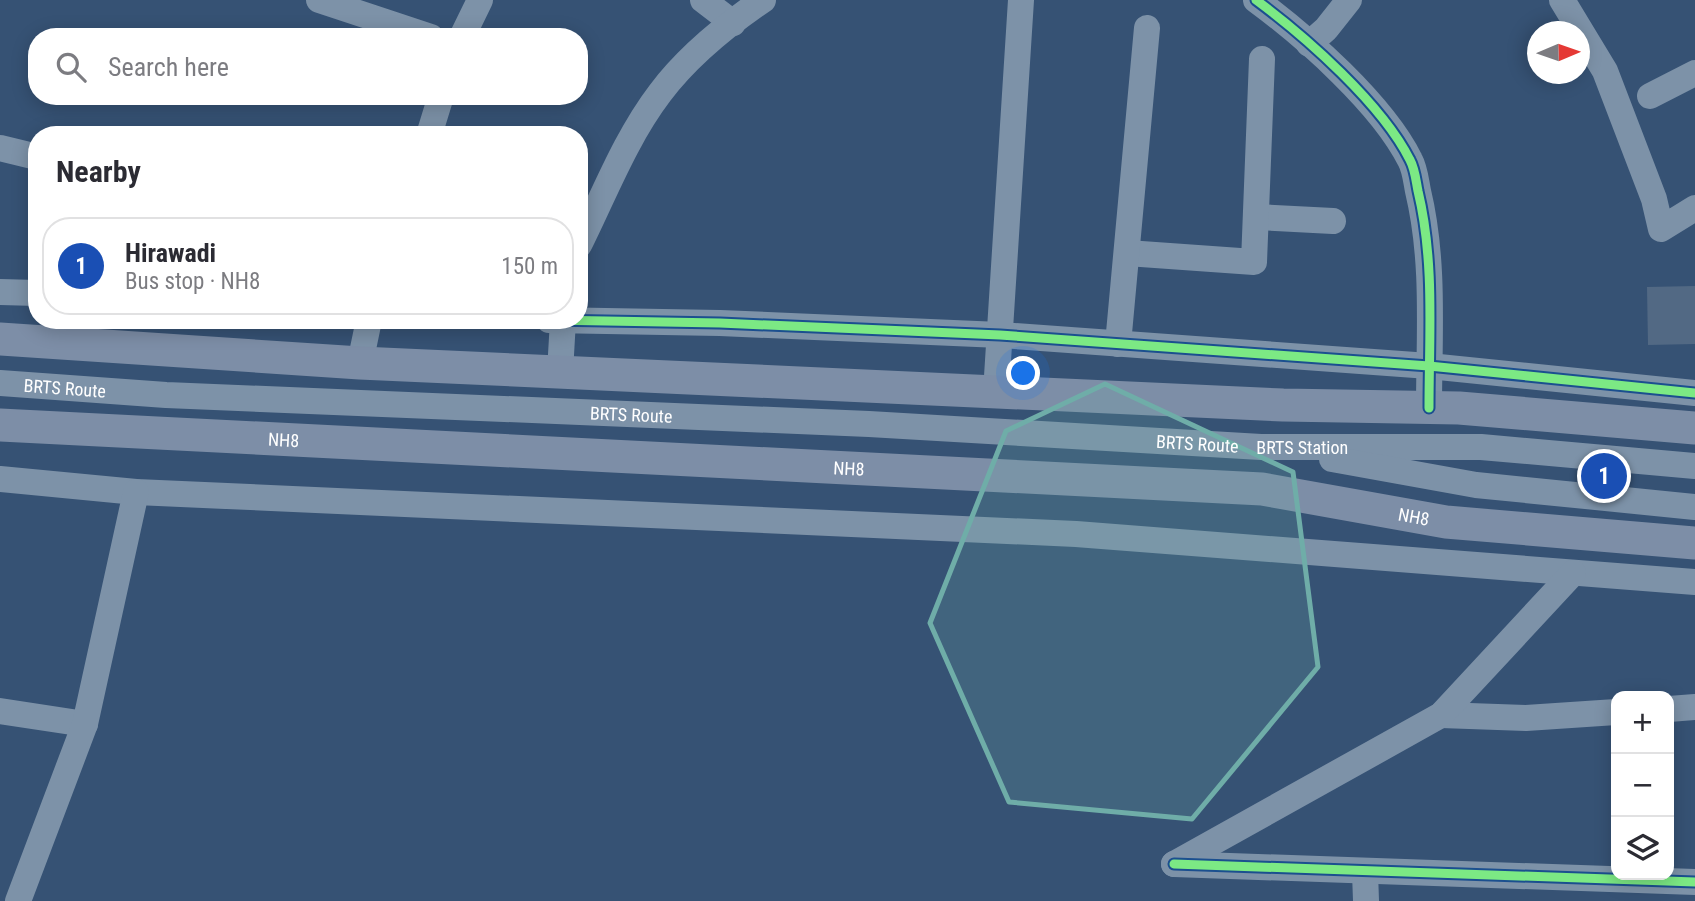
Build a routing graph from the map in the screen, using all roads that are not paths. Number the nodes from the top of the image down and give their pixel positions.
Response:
1 (319, 0) edge
2 (480, 0) edge
3 (703, 0) edge
4 (763, 0) edge
5 (1021, 0) edge
6 (1256, 0) edge
7 (1349, 0) edge
8 (1562, 0) edge
9 (733, 23) junction
10 (404, 28) edge
11 (467, 28) edge
12 (1147, 28) dead end
13 (1309, 44) junction
14 (1262, 59) dead end
15 (1695, 72) edge
16 (1650, 96) dead end
17 (438, 105) edge
18 (432, 126) edge
19 (0, 149) edge
20 (28, 155) edge
21 (1695, 208) edge
22 (1256, 217) junction
23 (1333, 222) dead end
24 (588, 226) edge
25 (1126, 253) junction
26 (0, 292) edge
27 (28, 293) edge
28 (588, 321) edge
29 (367, 329) edge
30 (563, 329) edge
31 (1000, 335) junction
32 (0, 340) edge
33 (1118, 344) junction
34 (360, 363) junction
35 (1429, 366) junction
36 (560, 372) junction
37 (0, 383) edge
38 (996, 392) junction
39 (1695, 393) edge
40 (1429, 408) junction
41 (0, 425) edge
42 (1695, 428) edge
43 (1261, 447) junction
44 (1695, 466) edge
45 (0, 479) edge
46 (136, 492) junction
47 (1695, 507) edge
48 (1695, 543) edge
49 (1573, 573) junction
50 (1695, 582) edge
51 (1695, 708) edge
52 (1674, 709) edge
53 (0, 711) edge
54 (1611, 712) edge
55 (1441, 715) junction
56 (85, 724) junction
57 (1365, 872) junction
58 (1695, 882) edge
59 (1582, 890) edge
60 (18, 901) edge
61 (1366, 901) edge

1 - 10 street
2 - 11 street
3 - 9 street
4 - 9 street
5 - 31 street
6 - 13 street
7 - 13 street
8 - 21 street
9 - 24 street
12 - 25 street
13 - 35 street
14 - 22 street
15 - 16 street
17 - 18 street
19 - 20 street
22 - 23 street
22 - 25 street
25 - 33 street
26 - 27 street
28 - 31 street
29 - 34 street
30 - 36 street
31 - 33 street
31 - 38 street
32 - 34 main road
33 - 35 street
34 - 36 main road
35 - 39 street
35 - 40 street
36 - 38 main road
37 - 43 street, BRTS Route
38 - 40 main road
40 - 42 main road
41 - 48 main road, NH8
43 - 44 street, BRTS Station
43 - 47 street, BRTS Station
45 - 46 street
46 - 49 street
46 - 56 street
49 - 50 street
49 - 55 street
51 - 52 street
53 - 56 street
54 - 55 street
55 - 57 street
56 - 60 street
57 - 59 street
57 - 61 street
58 - 59 street

